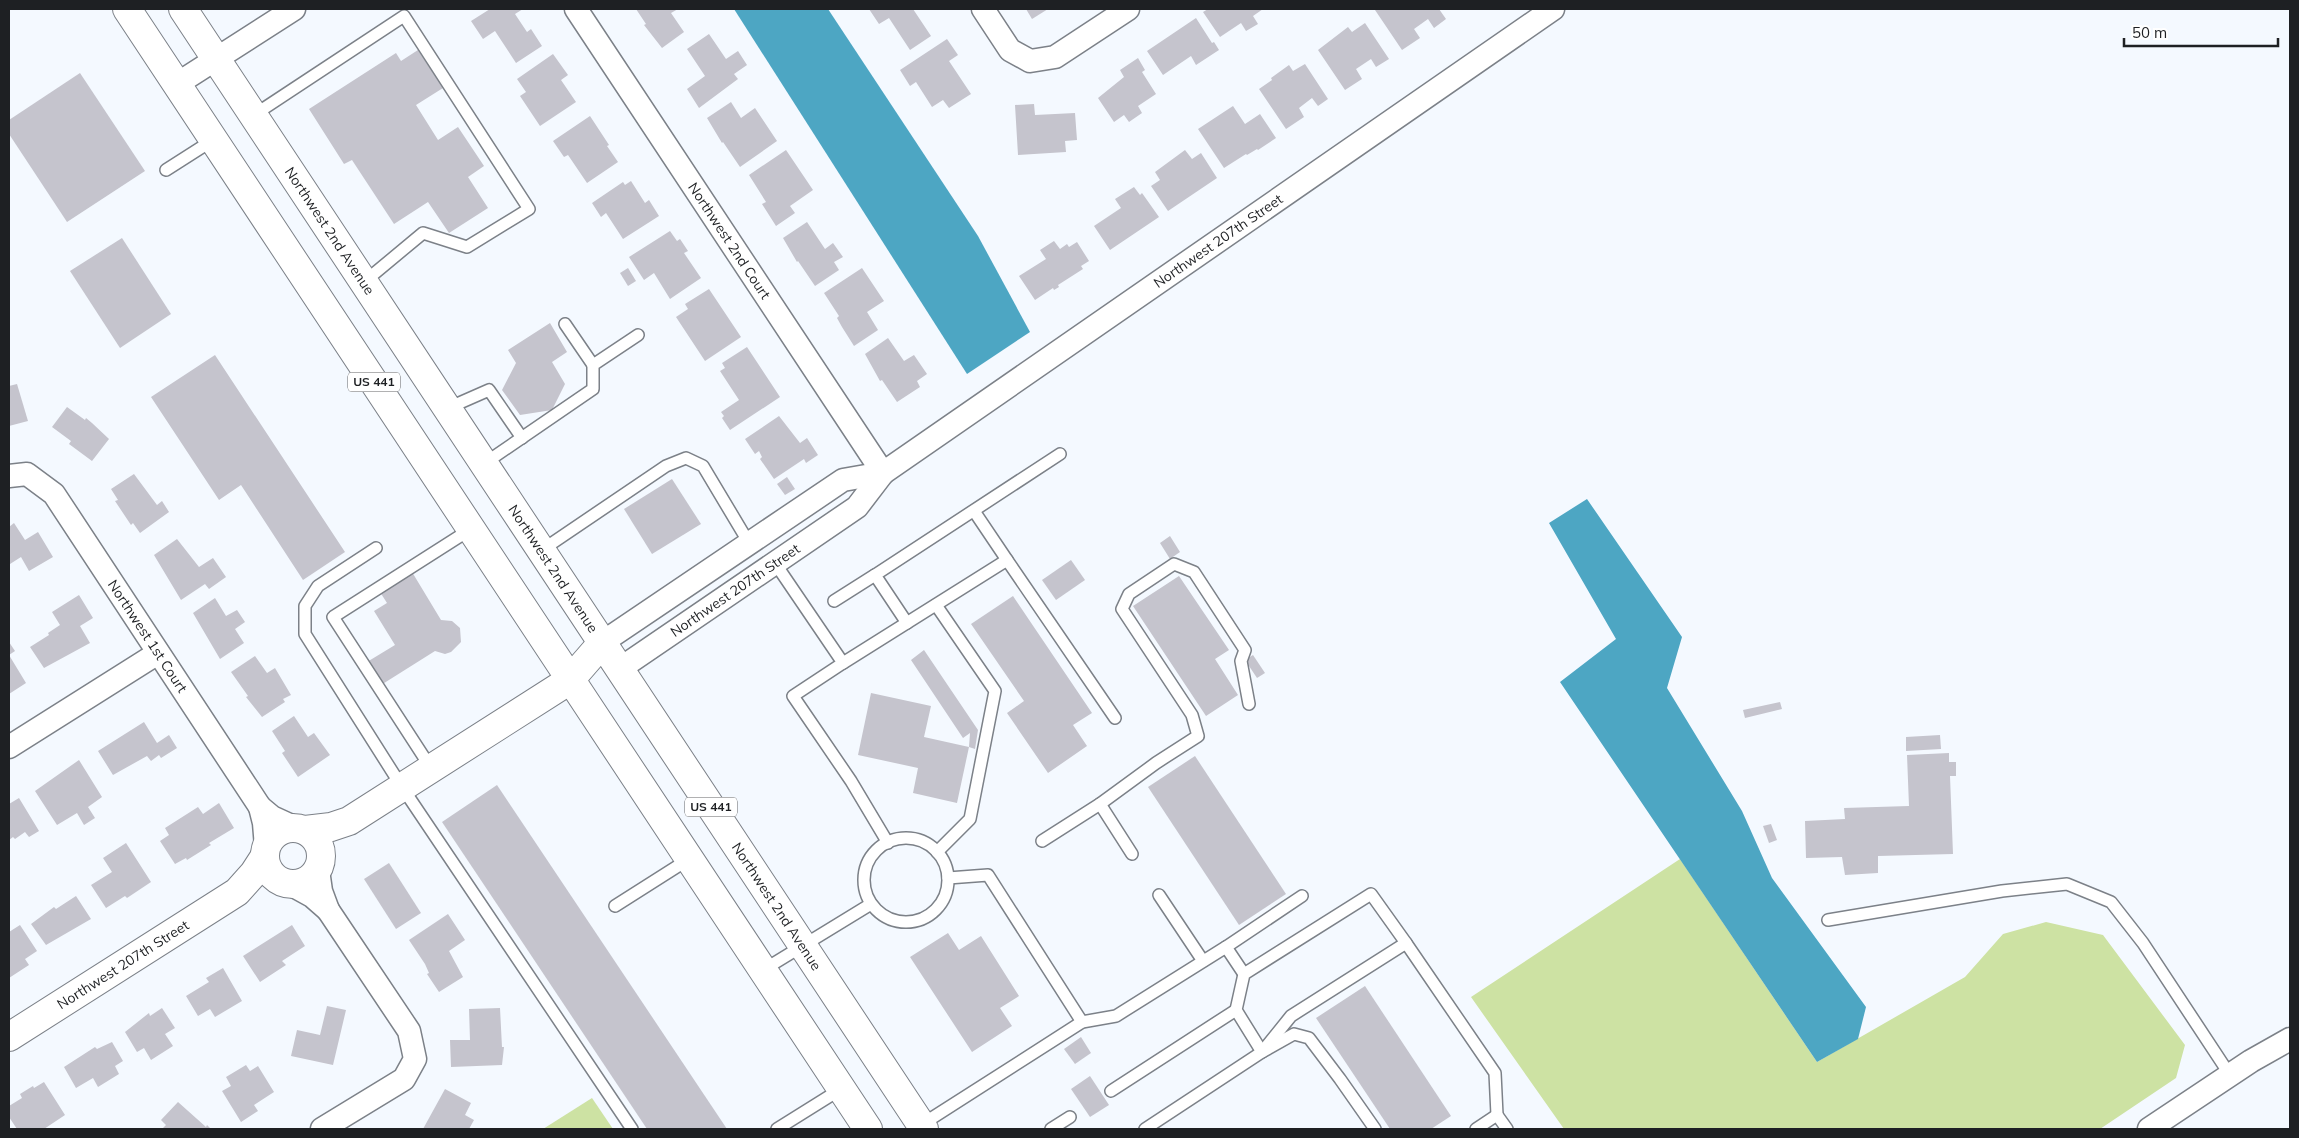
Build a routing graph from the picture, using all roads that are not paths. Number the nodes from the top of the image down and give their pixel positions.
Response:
1 (127, 9) edge
2 (183, 9) edge
3 (294, 9) edge
4 (576, 9) edge
5 (983, 9) edge
6 (1128, 9) edge
7 (1554, 9) edge
8 (216, 59) junction
9 (177, 84) junction
10 (254, 115) junction
11 (214, 140) junction
12 (166, 170) dead end
13 (364, 282) junction
14 (565, 324) dead end
15 (638, 335) dead end
16 (593, 365) junction
17 (448, 408) junction
18 (522, 438) junction
19 (1060, 454) dead end
20 (485, 463) junction
21 (883, 472) junction
22 (18, 475) edge
23 (974, 511) junction
24 (472, 529) junction
25 (749, 543) junction
26 (376, 548) dead end
27 (542, 550) junction
28 (1008, 560) junction
29 (775, 563) junction
30 (875, 575) junction
31 (834, 601) dead end
32 (936, 605) junction
33 (907, 623) junction
34 (603, 642) junction
35 (158, 653) junction
36 (843, 663) junction
37 (620, 668) junction
38 (570, 680) junction
39 (1249, 704) dead end
40 (1115, 718) dead end
41 (9, 747) edge
42 (431, 768) junction
43 (402, 787) junction
44 (1100, 804) junction
45 (260, 807) junction
46 (349, 821) junction
47 (300, 829) junction
48 (1042, 841) dead end
49 (888, 843) junction
50 (266, 852) junction
51 (937, 852) junction
52 (1132, 854) dead end
53 (689, 859) junction
54 (320, 866) junction
55 (948, 878) junction
56 (287, 883) junction
57 (237, 892) junction
58 (1159, 895) dead end
59 (1302, 896) dead end
60 (871, 904) junction
61 (615, 906) dead end
62 (328, 910) junction
63 (1828, 920) dead end
64 (1406, 943) junction
65 (802, 946) junction
66 (1226, 947) junction
67 (1203, 961) junction
68 (763, 970) junction
69 (1244, 974) junction
70 (1236, 1010) junction
71 (1082, 1022) junction
72 (9, 1037) edge
73 (2290, 1039) edge
74 (1262, 1052) junction
75 (2230, 1075) junction
76 (841, 1089) junction
77 (1111, 1091) dead end
78 (1496, 1115) junction
79 (1070, 1117) dead end
80 (922, 1127) edge
81 (322, 1129) edge
82 (632, 1129) edge
83 (777, 1129) edge
84 (868, 1129) edge
85 (1051, 1129) edge
86 (1145, 1129) edge
87 (1375, 1129) edge
88 (1476, 1129) edge
89 (1507, 1129) edge
90 (2149, 1129) edge

1 - 9 main road, US 441
2 - 8 main road, Northwest 2nd Avenue / US 441
3 - 8 street
4 - 21 street, Northwest 2nd Court
5 - 6 street
7 - 21 street, Northwest 207th Street
8 - 9 street
8 - 10 main road, Northwest 2nd Avenue / US 441
9 - 11 main road, US 441
10 - 13 main road, Northwest 2nd Avenue / US 441
10 - 13 lane
11 - 12 lane
11 - 24 main road, US 441
13 - 17 main road, Northwest 2nd Avenue / US 441
14 - 16 lane
15 - 16 lane
16 - 18 lane
17 - 18 lane
17 - 20 main road, Northwest 2nd Avenue / US 441
18 - 20 lane
19 - 23 lane
20 - 27 main road, Northwest 2nd Avenue / US 441
21 - 25 street, Northwest 207th Street
21 - 29 street, Northwest 207th Street
22 - 35 street, Northwest 1st Court
23 - 28 lane
23 - 30 lane
24 - 38 main road, US 441
24 - 42 lane
25 - 27 lane
25 - 34 street, Northwest 207th Street
26 - 43 lane
27 - 34 main road, Northwest 2nd Avenue / US 441
28 - 32 lane
28 - 40 lane
29 - 36 lane
29 - 37 street, Northwest 207th Street
30 - 31 lane
30 - 33 lane
32 - 33 lane
32 - 51 lane
33 - 36 lane
34 - 37 main road, Northwest 2nd Avenue / US 441
34 - 38 main road, Northwest 207th Street
35 - 41 street
35 - 45 street, Northwest 1st Court
36 - 49 lane
37 - 38 main road, Northwest 207th Street
37 - 65 main road, Northwest 2nd Avenue / US 441
38 - 42 main road, Northwest 207th Street
38 - 53 main road, US 441
39 - 44 lane
42 - 43 main road, Northwest 207th Street
43 - 46 main road, Northwest 207th Street
43 - 82 lane
44 - 48 lane
44 - 52 lane
45 - 47 street, Northwest 1st Court
45 - 50 street, Northwest 1st Court
46 - 47 main road, Northwest 207th Street
46 - 54 main road, Northwest 207th Street
47 - 50 main road
47 - 54 main road
49 - 51 lane
49 - 60 lane
50 - 56 main road
50 - 57 main road, Northwest 207th Street
51 - 55 lane
53 - 61 lane
53 - 68 main road, US 441
54 - 56 main road
54 - 62 street
55 - 60 lane
55 - 71 lane
56 - 57 main road, Northwest 207th Street
56 - 62 street
57 - 72 main road, Northwest 207th Street
58 - 67 lane
59 - 66 lane
60 - 65 lane
62 - 81 street
63 - 75 lane
64 - 69 lane
64 - 74 lane
64 - 78 lane
65 - 68 lane
65 - 80 main road, Northwest 2nd Avenue / US 441
66 - 67 lane
66 - 69 lane
67 - 71 lane
68 - 76 main road, US 441
69 - 70 lane
70 - 74 lane
70 - 77 lane
71 - 80 lane
73 - 75 street
74 - 86 lane
74 - 87 lane
75 - 90 street
76 - 83 lane
76 - 84 main road, US 441
78 - 88 lane
78 - 89 lane
79 - 85 lane

